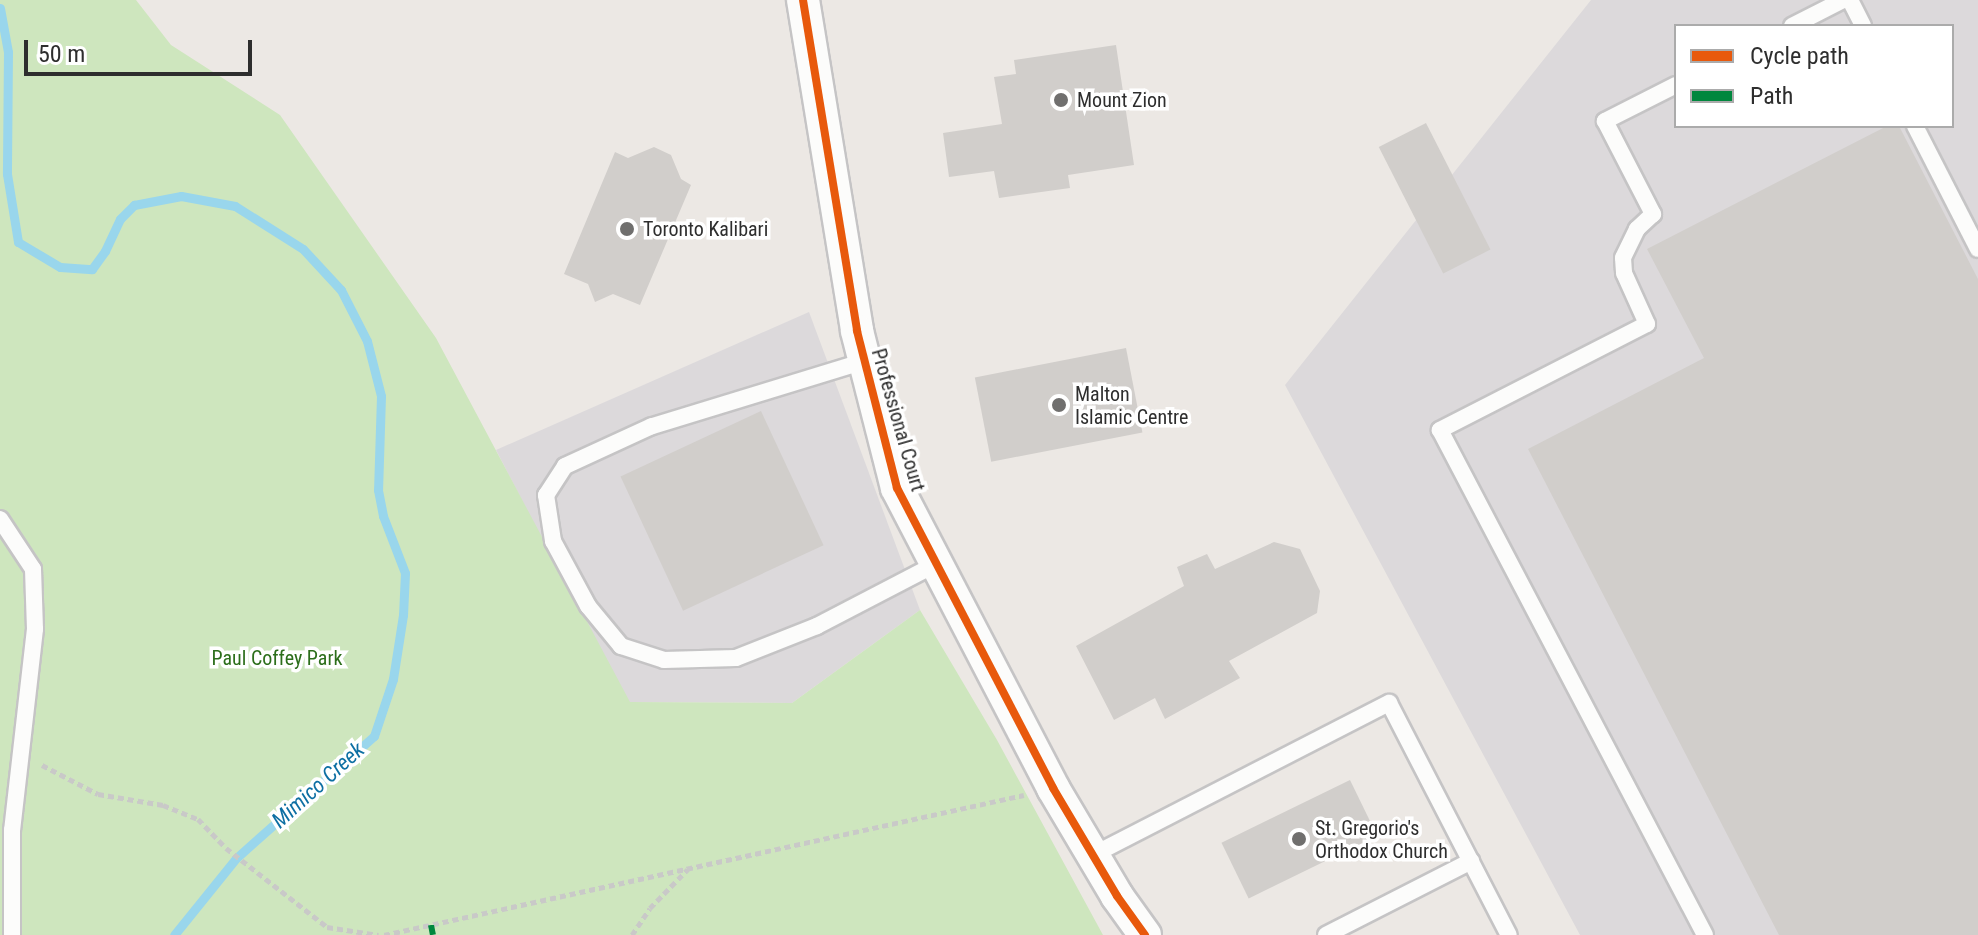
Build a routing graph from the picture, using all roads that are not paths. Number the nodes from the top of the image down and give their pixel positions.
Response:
1 (803, 0) edge
2 (1843, 0) edge
3 (1850, 0) edge
4 (1796, 24) edge
5 (1862, 24) edge
6 (1674, 86) edge
7 (1916, 128) edge
8 (1978, 249) edge
9 (865, 361) junction
10 (0, 519) edge
11 (936, 564) junction
12 (1093, 855) junction
13 (1471, 861) junction
14 (1504, 933) edge
15 (12, 935) edge
16 (1145, 935) edge
17 (1326, 935) edge
18 (1705, 935) edge

1 - 9 street, Professional Court
2 - 4 lane
3 - 5 lane
6 - 18 lane
7 - 8 lane
9 - 11 street, Professional Court
9 - 11 lane
10 - 15 lane
11 - 12 street, Professional Court
12 - 13 lane
12 - 16 street, Professional Court
13 - 14 lane
13 - 17 lane

